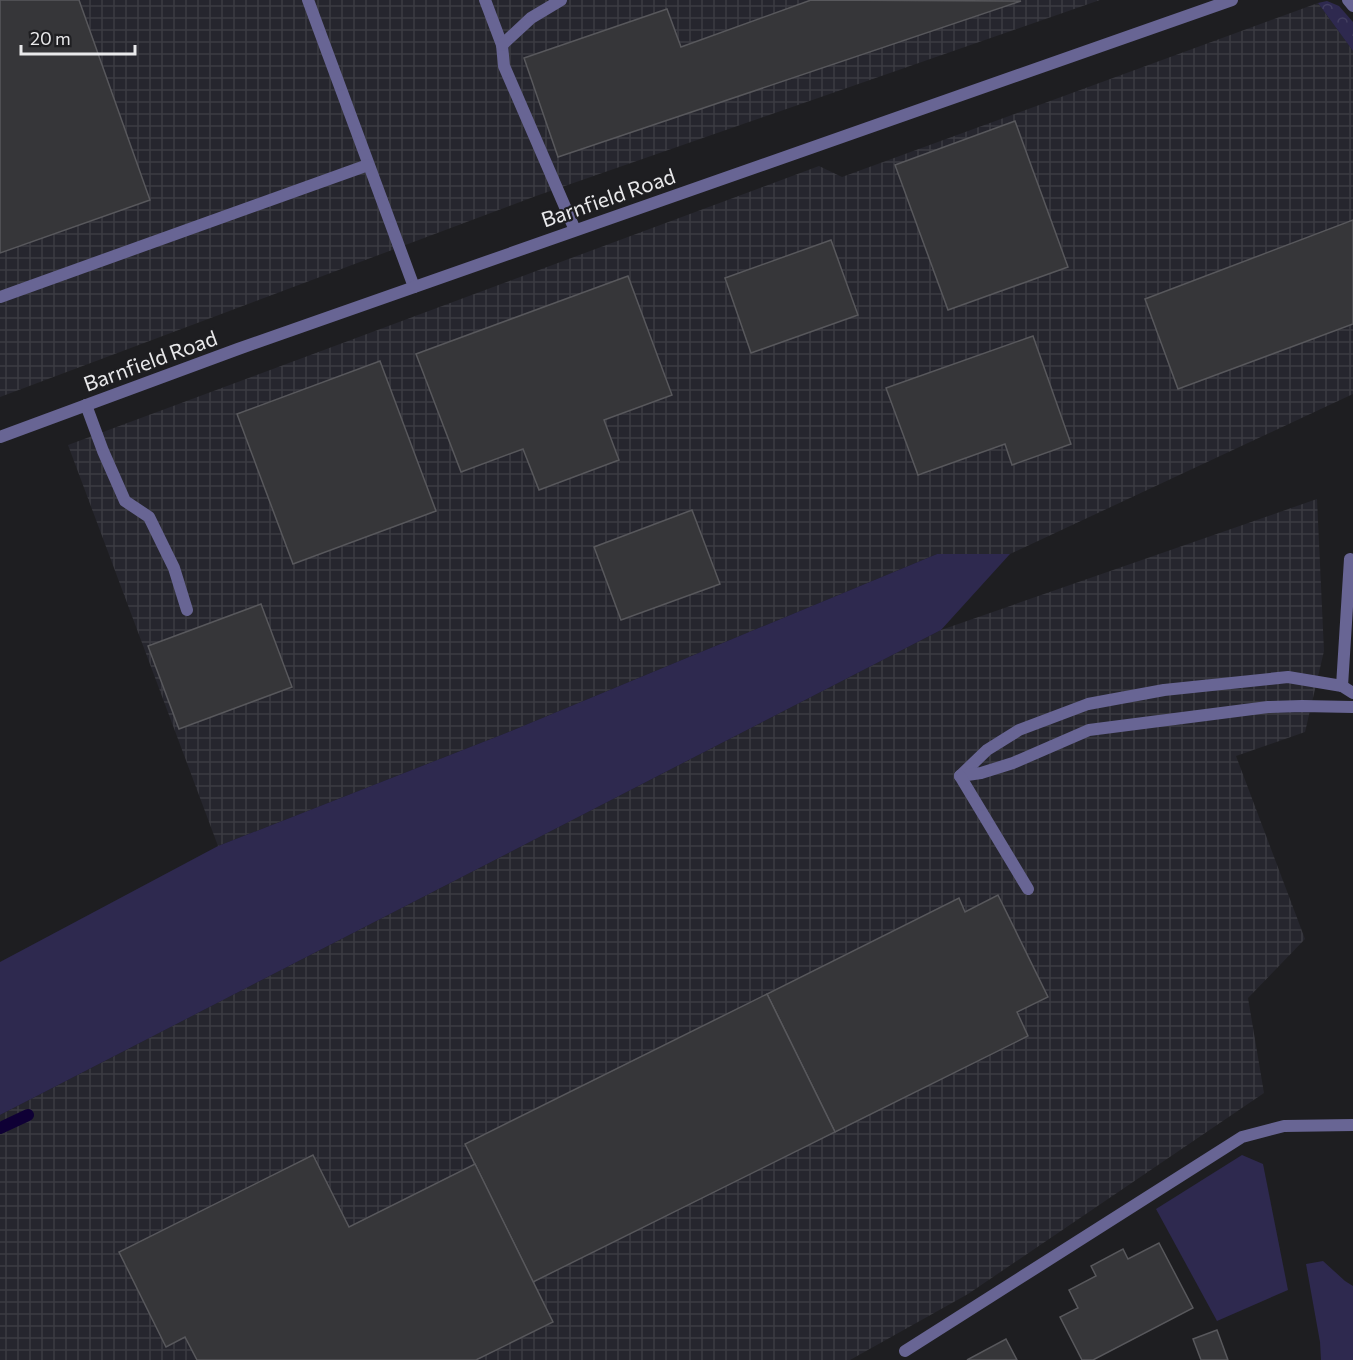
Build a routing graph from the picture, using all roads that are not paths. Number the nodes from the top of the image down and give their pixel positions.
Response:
1 (308, 0) edge
2 (485, 0) edge
3 (561, 0) edge
4 (1232, 0) edge
5 (1348, 0) edge
6 (1353, 6) edge
7 (502, 45) junction
8 (368, 165) junction
9 (575, 230) junction
10 (414, 286) junction
11 (0, 297) edge
12 (86, 405) junction
13 (0, 437) edge
14 (1350, 559) dead end
15 (187, 610) dead end
16 (1342, 686) junction
17 (1353, 693) edge
18 (1353, 707) edge
19 (960, 776) junction
20 (1028, 889) dead end
21 (1353, 1125) edge
22 (905, 1351) dead end

1 - 8 lane
2 - 7 lane
3 - 7 lane
4 - 9 lane, Barnfield Road
5 - 6 lane
7 - 9 lane
8 - 10 lane
8 - 11 lane
9 - 10 lane, Barnfield Road
10 - 12 lane, Barnfield Road
12 - 13 lane, Barnfield Road
12 - 15 lane
14 - 16 lane
16 - 17 lane
16 - 19 lane
18 - 19 lane
19 - 20 lane
21 - 22 lane

